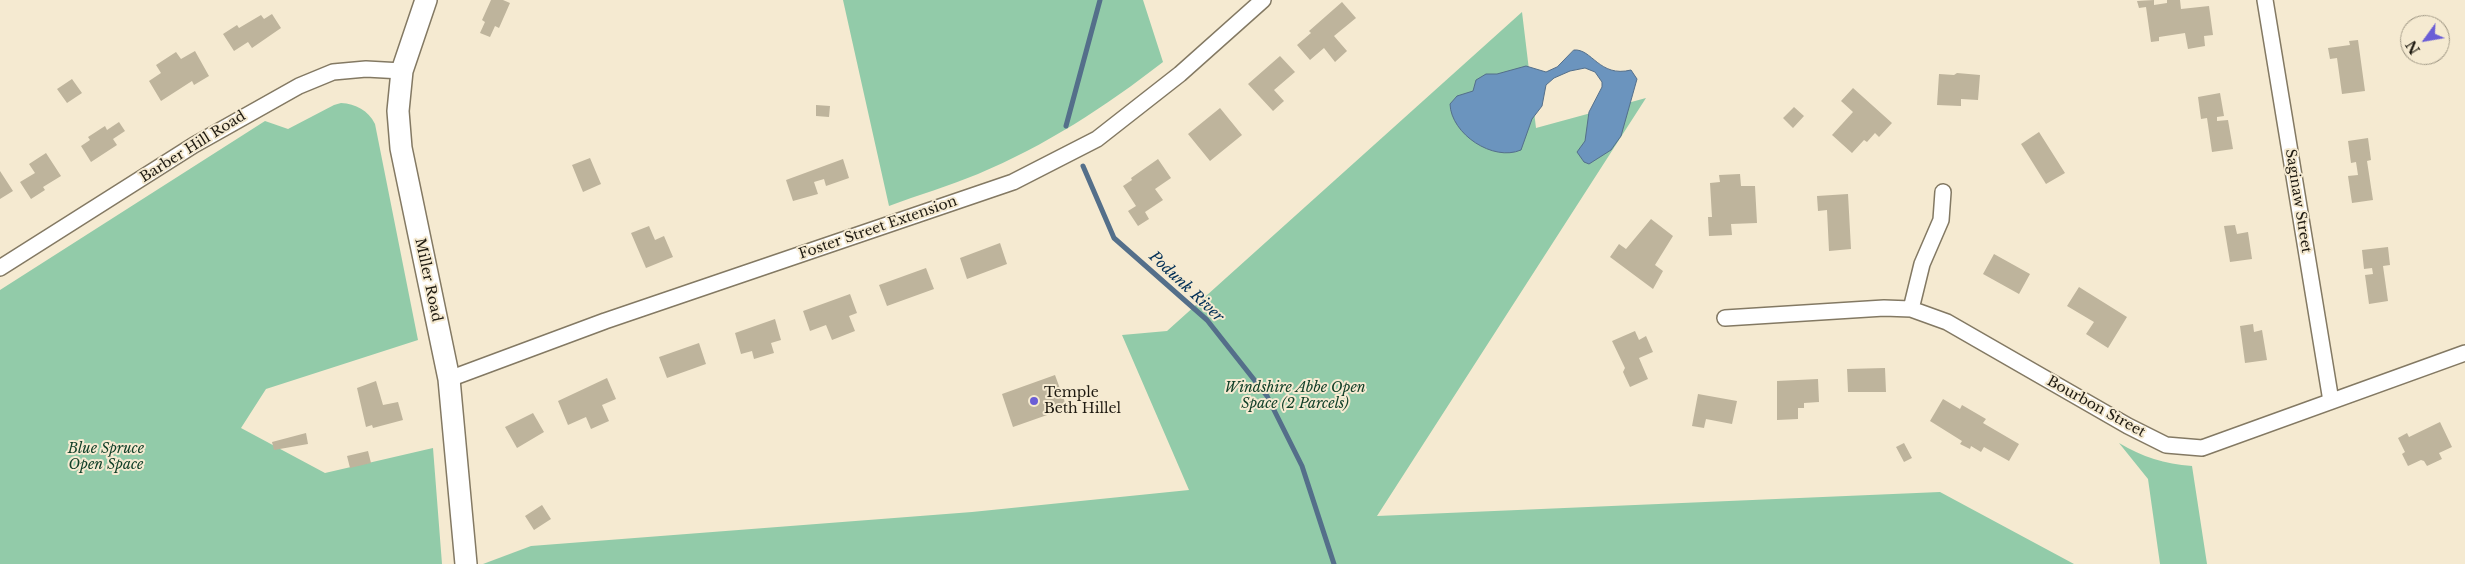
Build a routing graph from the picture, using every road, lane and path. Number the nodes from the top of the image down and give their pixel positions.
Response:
1 (426, 0) edge
2 (1263, 0) edge
3 (2265, 0) edge
4 (402, 71) junction
5 (1943, 192) dead end
6 (0, 268) edge
7 (1911, 309) junction
8 (1725, 318) dead end
9 (2465, 352) edge
10 (449, 379) junction
11 (2331, 401) junction
12 (466, 564) edge

1 - 4 street, Miller Road
2 - 10 street, Foster Street Extension
3 - 11 street, Saginaw Street
4 - 6 street, Barber Hill Road
4 - 10 street, Miller Road
5 - 7 street
7 - 8 street, Bourbon Street
7 - 11 street, Bourbon Street
9 - 11 street, Bourbon Street
10 - 12 street, Miller Road

